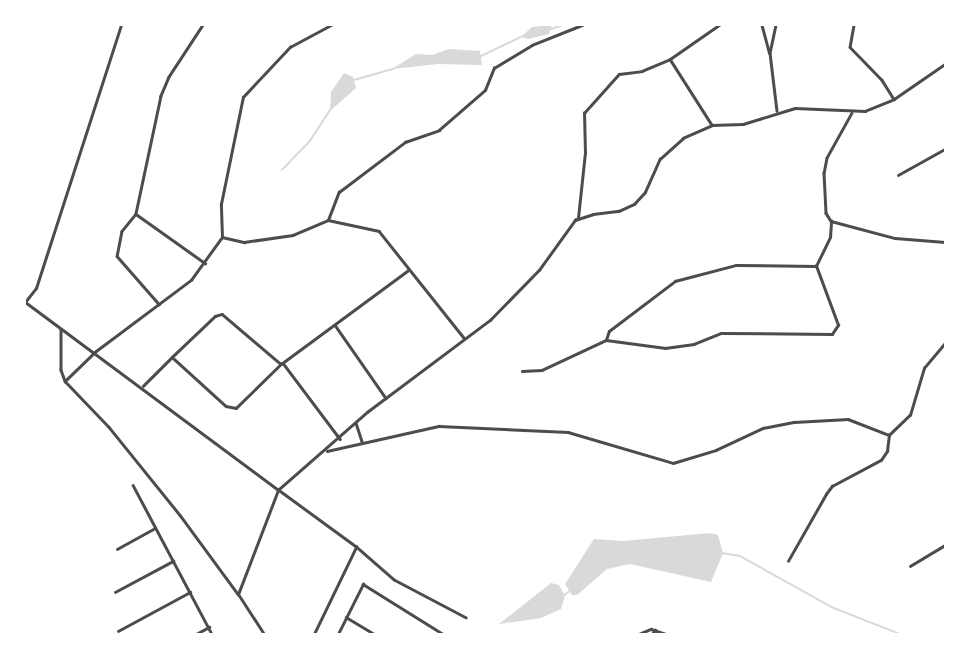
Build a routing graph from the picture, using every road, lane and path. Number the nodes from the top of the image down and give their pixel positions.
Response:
1 (121, 25) edge
2 (203, 25) edge
3 (331, 25) edge
4 (582, 25) edge
5 (719, 25) edge
6 (762, 25) edge
7 (776, 25) edge
8 (854, 25) edge
9 (770, 53) junction
10 (670, 59) junction
11 (945, 64) edge
12 (894, 99) junction
13 (777, 111) junction
14 (852, 113) junction
15 (712, 125) junction
16 (945, 149) edge
17 (898, 175) dead end
18 (136, 214) junction
19 (578, 218) junction
20 (328, 220) junction
21 (831, 221) junction
22 (222, 237) junction
23 (945, 242) edge
24 (205, 263) junction
25 (816, 266) junction
26 (407, 271) junction
27 (25, 302) edge
28 (159, 304) junction
29 (335, 324) junction
30 (61, 329) junction
31 (464, 338) junction
32 (606, 340) junction
33 (945, 343) edge
34 (96, 351) junction
35 (172, 357) junction
36 (282, 364) junction
37 (522, 371) dead end
38 (65, 380) junction
39 (143, 386) junction
40 (386, 398) junction
41 (356, 423) junction
42 (889, 434) junction
43 (340, 439) junction
44 (362, 442) junction
45 (325, 452) junction
46 (133, 485) dead end
47 (278, 490) junction
48 (156, 528) junction
49 (945, 545) edge
50 (356, 547) junction
51 (117, 549) dead end
52 (173, 561) junction
53 (788, 561) dead end
54 (910, 566) dead end
55 (115, 592) dead end
56 (190, 592) junction
57 (238, 594) junction
58 (346, 617) junction
59 (466, 618) dead end
60 (209, 627) junction
61 (655, 630) junction
62 (118, 631) dead end
63 (196, 634) edge
64 (212, 634) edge
65 (264, 634) edge
66 (314, 634) edge
67 (338, 634) edge
68 (374, 634) edge
69 (443, 634) edge
70 (639, 634) edge
71 (652, 634) edge
72 (666, 634) edge

1 - 27 street
2 - 18 street
3 - 22 street
4 - 20 street
5 - 10 street
6 - 9 street
7 - 9 street
8 - 12 street
9 - 13 street
10 - 15 street
10 - 19 street
11 - 12 street
12 - 14 street
13 - 14 street
13 - 15 street
14 - 21 street
15 - 19 street
16 - 17 street
18 - 24 street
18 - 28 street
19 - 31 street
20 - 22 street
20 - 26 street
21 - 23 street
21 - 25 street
22 - 24 street
24 - 28 street
25 - 32 street
25 - 32 street
26 - 29 street
26 - 31 street
27 - 30 street
28 - 34 street
29 - 36 street
29 - 40 street
30 - 34 street
30 - 38 street
31 - 40 street
32 - 37 street
33 - 42 street
34 - 38 street
34 - 39 street
35 - 36 street
35 - 36 street
35 - 39 street
36 - 43 street
38 - 57 street
39 - 47 street
40 - 41 street
41 - 43 street
41 - 44 street
42 - 44 street
42 - 53 street
43 - 45 street
44 - 45 street
45 - 47 street
46 - 48 street
47 - 50 street
47 - 57 street
48 - 51 street
48 - 52 street
49 - 54 street
50 - 59 street
50 - 66 street
52 - 55 street
52 - 56 street
56 - 60 street
56 - 62 street
57 - 65 street
58 - 67 street
58 - 68 street
58 - 69 street
60 - 63 street
60 - 64 street
61 - 70 street
61 - 71 street
61 - 72 street

